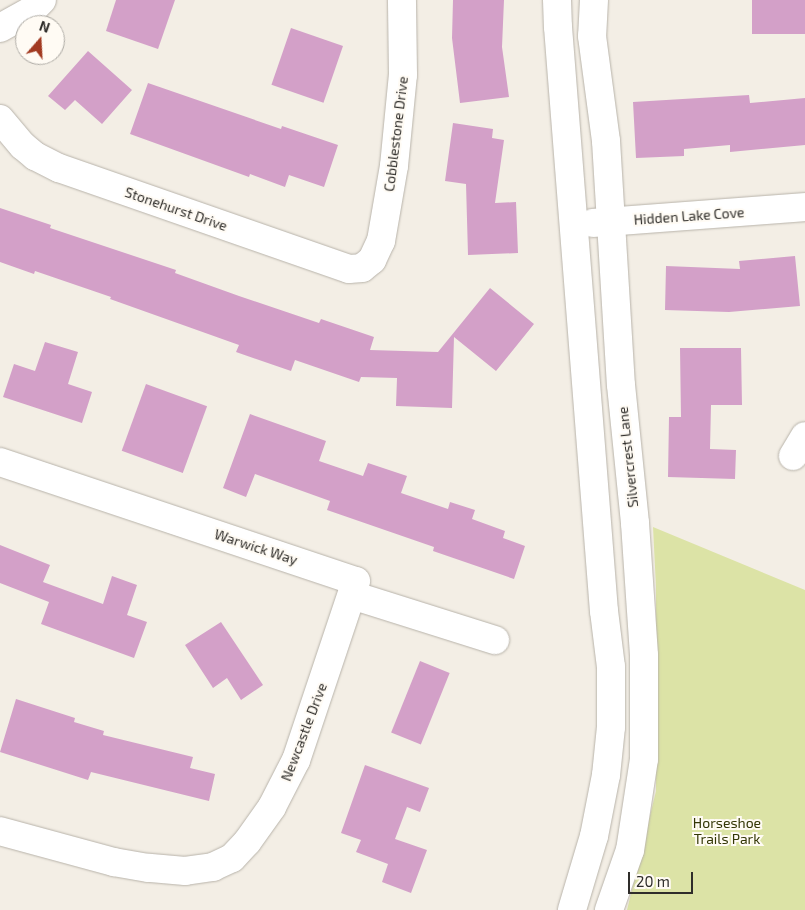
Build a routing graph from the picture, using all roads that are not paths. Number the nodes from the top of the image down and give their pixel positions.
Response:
1 (42, 0) edge
2 (402, 0) edge
3 (557, 0) edge
4 (594, 0) edge
5 (0, 28) edge
6 (0, 119) edge
7 (805, 207) edge
8 (610, 222) junction
9 (574, 225) junction
10 (367, 264) joint
11 (0, 462) edge
12 (352, 595) junction
13 (495, 640) dead end
14 (0, 831) edge
15 (572, 910) edge
16 (609, 910) edge

1 - 5 street
2 - 10 street, Cobblestone Drive
3 - 9 street
4 - 8 street, Silvercrest Lane
6 - 10 street, Stonehurst Drive
7 - 8 street, Hidden Lake Cove
8 - 9 street, Hidden Lake Cove
8 - 16 street, Silvercrest Lane
9 - 15 street
11 - 12 street, Warwick Way
12 - 13 street
12 - 14 street, Newcastle Drive

